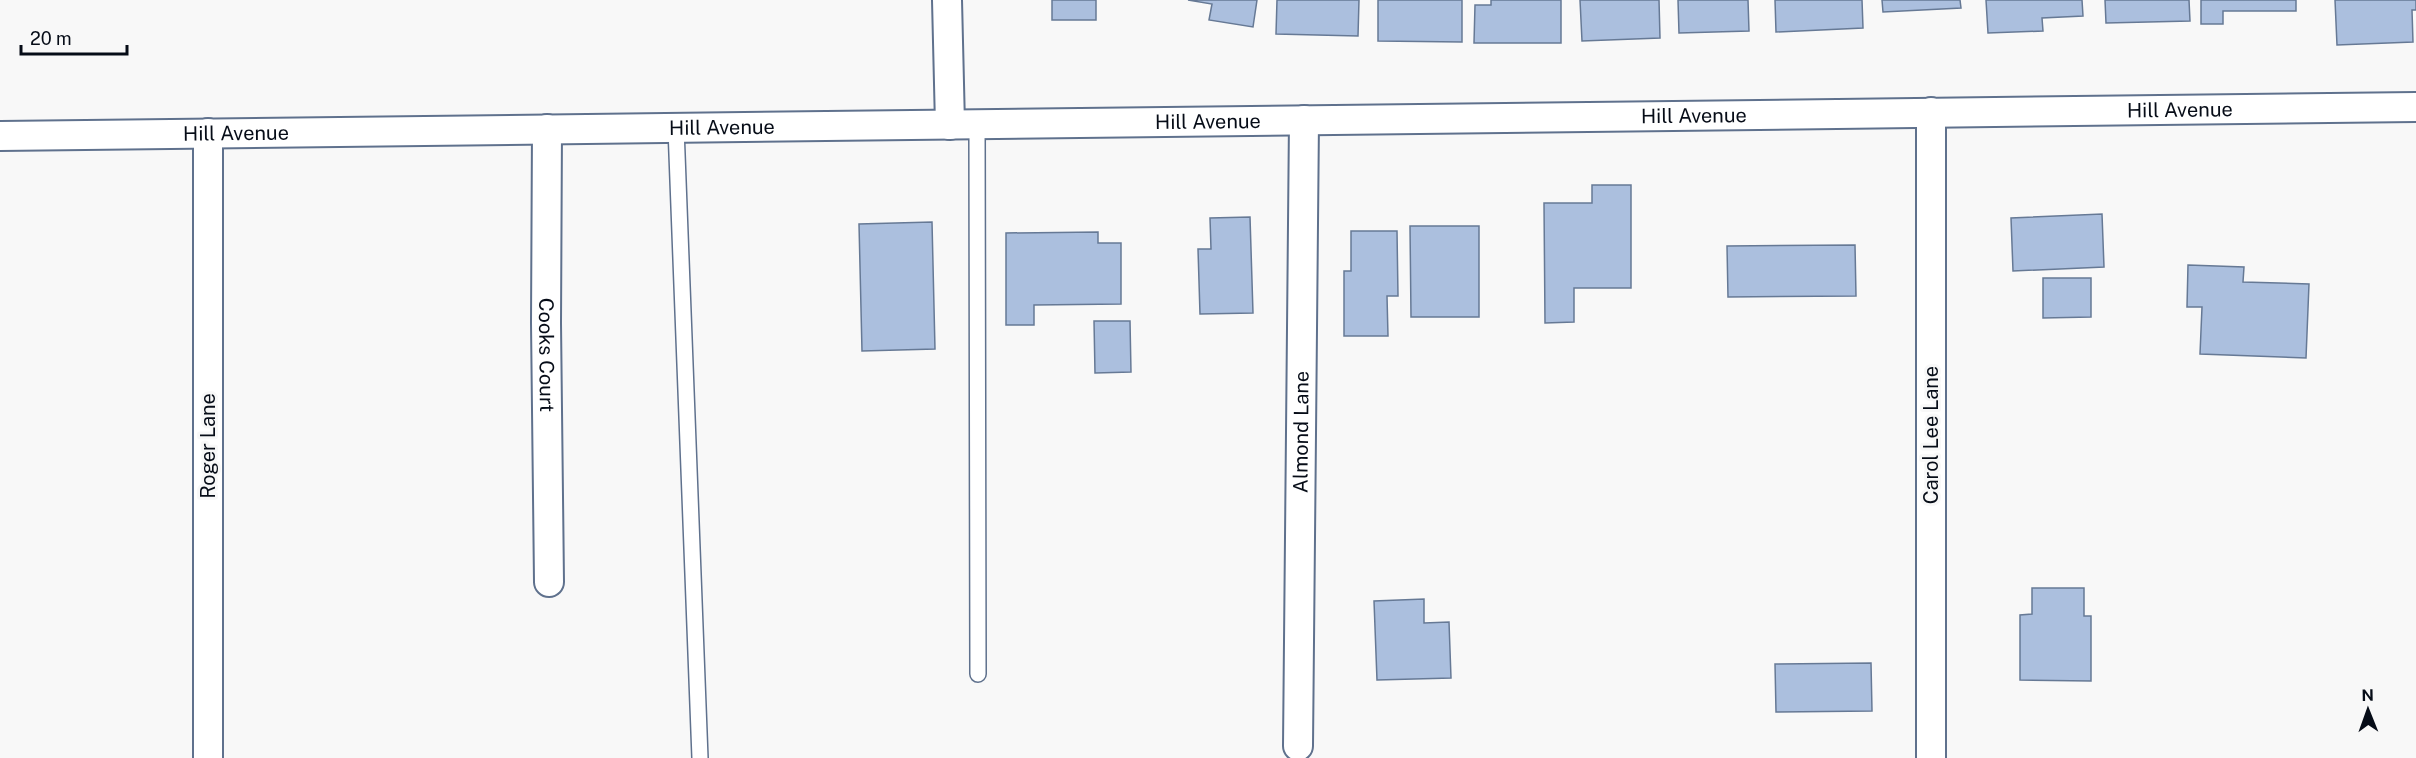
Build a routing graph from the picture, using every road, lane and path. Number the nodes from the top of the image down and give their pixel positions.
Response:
1 (947, 0) edge
2 (2416, 107) edge
3 (1931, 112) junction
4 (1304, 120) junction
5 (964, 124) junction
6 (676, 128) junction
7 (547, 129) junction
8 (208, 133) junction
9 (0, 136) edge
10 (549, 582) dead end
11 (978, 674) dead end
12 (1299, 746) dead end
13 (208, 758) edge
14 (700, 758) edge
15 (1931, 758) edge

1 - 5 street
2 - 3 street, Hill Avenue
3 - 4 street, Hill Avenue
3 - 15 street, Carol Lee Lane
4 - 5 street, Hill Avenue
4 - 12 street, Almond Lane
5 - 6 street, Hill Avenue
5 - 11 lane
6 - 7 street, Hill Avenue
6 - 14 lane
7 - 8 street, Hill Avenue
7 - 10 street, Cooks Court
8 - 9 street, Hill Avenue
8 - 13 street, Roger Lane

